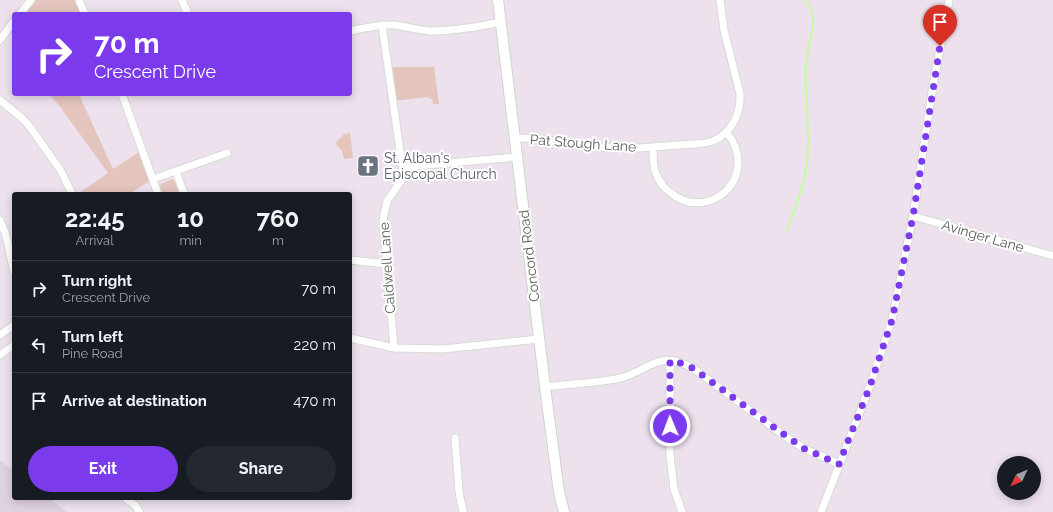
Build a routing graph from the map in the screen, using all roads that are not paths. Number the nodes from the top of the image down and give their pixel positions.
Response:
1 (31, 0) edge
2 (79, 0) edge
3 (182, 0) edge
4 (498, 0) edge
5 (720, 0) edge
6 (949, 0) edge
7 (22, 12) edge
8 (84, 12) edge
9 (187, 12) edge
10 (500, 22) junction
11 (12, 24) edge
12 (382, 25) junction
13 (352, 31) edge
14 (0, 40) edge
15 (123, 96) edge
16 (0, 100) edge
17 (726, 132) junction
18 (515, 138) junction
19 (653, 147) junction
20 (226, 153) dead end
21 (517, 156) junction
22 (403, 167) junction
23 (176, 171) junction
24 (153, 179) junction
25 (71, 192) edge
26 (157, 192) edge
27 (183, 192) edge
28 (913, 216) junction
29 (0, 220) edge
30 (1053, 256) edge
31 (352, 260) edge
32 (12, 263) edge
33 (386, 264) junction
34 (12, 326) edge
35 (0, 334) edge
36 (352, 338) edge
37 (539, 339) junction
38 (12, 346) edge
39 (394, 348) junction
40 (0, 355) edge
41 (670, 361) junction
42 (545, 386) junction
43 (455, 438) dead end
44 (839, 464) junction
45 (128, 500) edge
46 (140, 512) edge
47 (463, 512) edge
48 (564, 512) edge
49 (682, 512) edge
50 (821, 512) edge

1 - 7 street
2 - 8 street
3 - 9 street
4 - 10 main road, Concord Road
5 - 17 street, Pat Stough Lane
6 - 28 street
10 - 12 street
10 - 18 main road, Concord Road
11 - 14 street
12 - 13 street
12 - 22 street, Caldwell Lane
15 - 24 street
16 - 25 street
17 - 19 street, Pat Stough Lane
17 - 19 street
18 - 19 street, Pat Stough Lane
18 - 21 main road, Concord Road
20 - 23 street
21 - 22 street
21 - 37 main road, Concord Road
22 - 33 street, Caldwell Lane
23 - 24 street
23 - 27 street
24 - 26 street
28 - 30 street, Avinger Lane
28 - 44 street
29 - 32 street
31 - 33 street
33 - 39 street, Caldwell Lane
34 - 35 street
36 - 39 street
37 - 39 street
37 - 42 main road, Concord Road
38 - 40 street
41 - 42 street
41 - 44 street
41 - 49 street
42 - 48 main road, Concord Road
43 - 47 street
44 - 50 street
45 - 46 street

